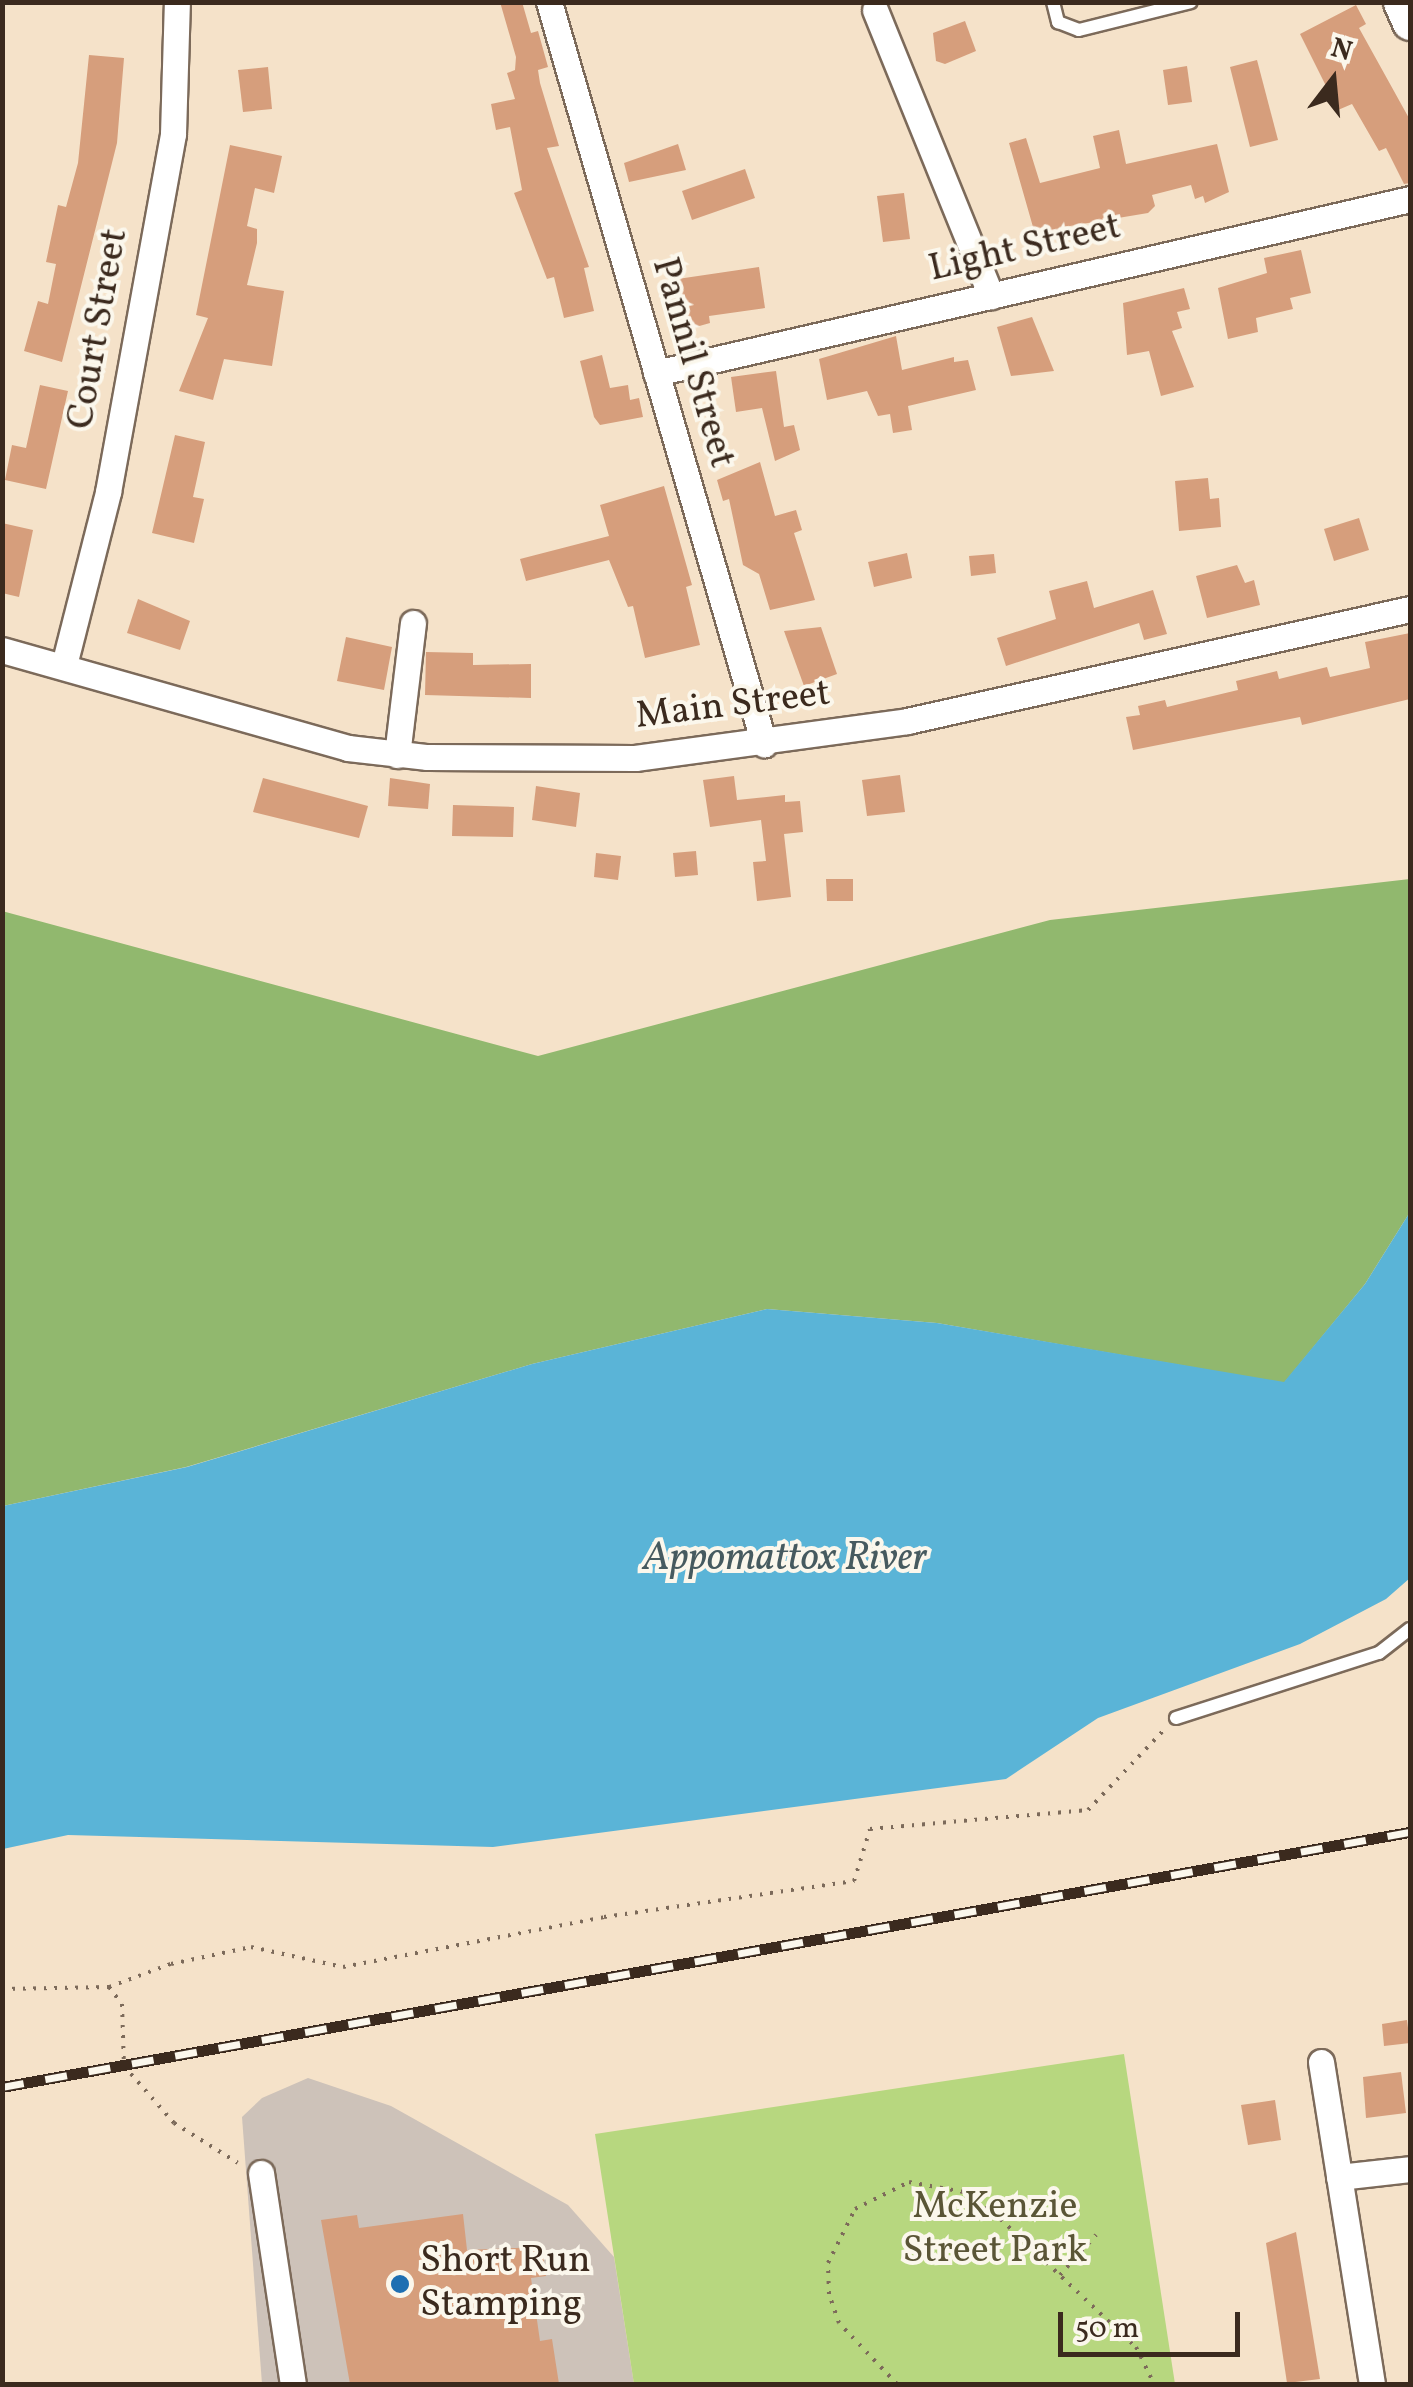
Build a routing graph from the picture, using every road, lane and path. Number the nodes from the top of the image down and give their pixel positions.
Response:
1 (177, 2) edge
2 (549, 2) edge
3 (1053, 2) edge
4 (1192, 2) edge
5 (1401, 2) edge
6 (875, 10) dead end
7 (1410, 22) edge
8 (1410, 198) edge
9 (991, 296) junction
10 (656, 373) junction
11 (1410, 609) edge
12 (413, 623) dead end
13 (2, 650) edge
14 (64, 665) junction
15 (764, 744) junction
16 (396, 755) junction
17 (1410, 1629) edge
18 (1176, 1718) joint
19 (109, 1987) junction
20 (2, 1990) edge
21 (1321, 2062) dead end
22 (1410, 2169) edge
23 (261, 2173) joint
24 (1339, 2177) junction
25 (1096, 2234) dead end
26 (1060, 2275) junction
27 (293, 2384) edge
28 (896, 2384) edge
29 (1154, 2384) edge
30 (1372, 2384) edge

1 - 14 street, Court Street
2 - 10 street, Pannil Street
3 - 4 lane
5 - 7 main road
6 - 9 street
8 - 9 street, Light Street
9 - 10 street, Light Street
10 - 15 street, Pannil Street
11 - 15 street, Main Street
12 - 16 street
13 - 14 street, Main Street
14 - 16 street, Main Street
15 - 16 street, Main Street
17 - 18 lane
18 - 19 path
19 - 20 path
19 - 23 path
21 - 24 street
22 - 24 street
23 - 27 street
24 - 30 street
25 - 26 path
26 - 28 path
26 - 29 path

